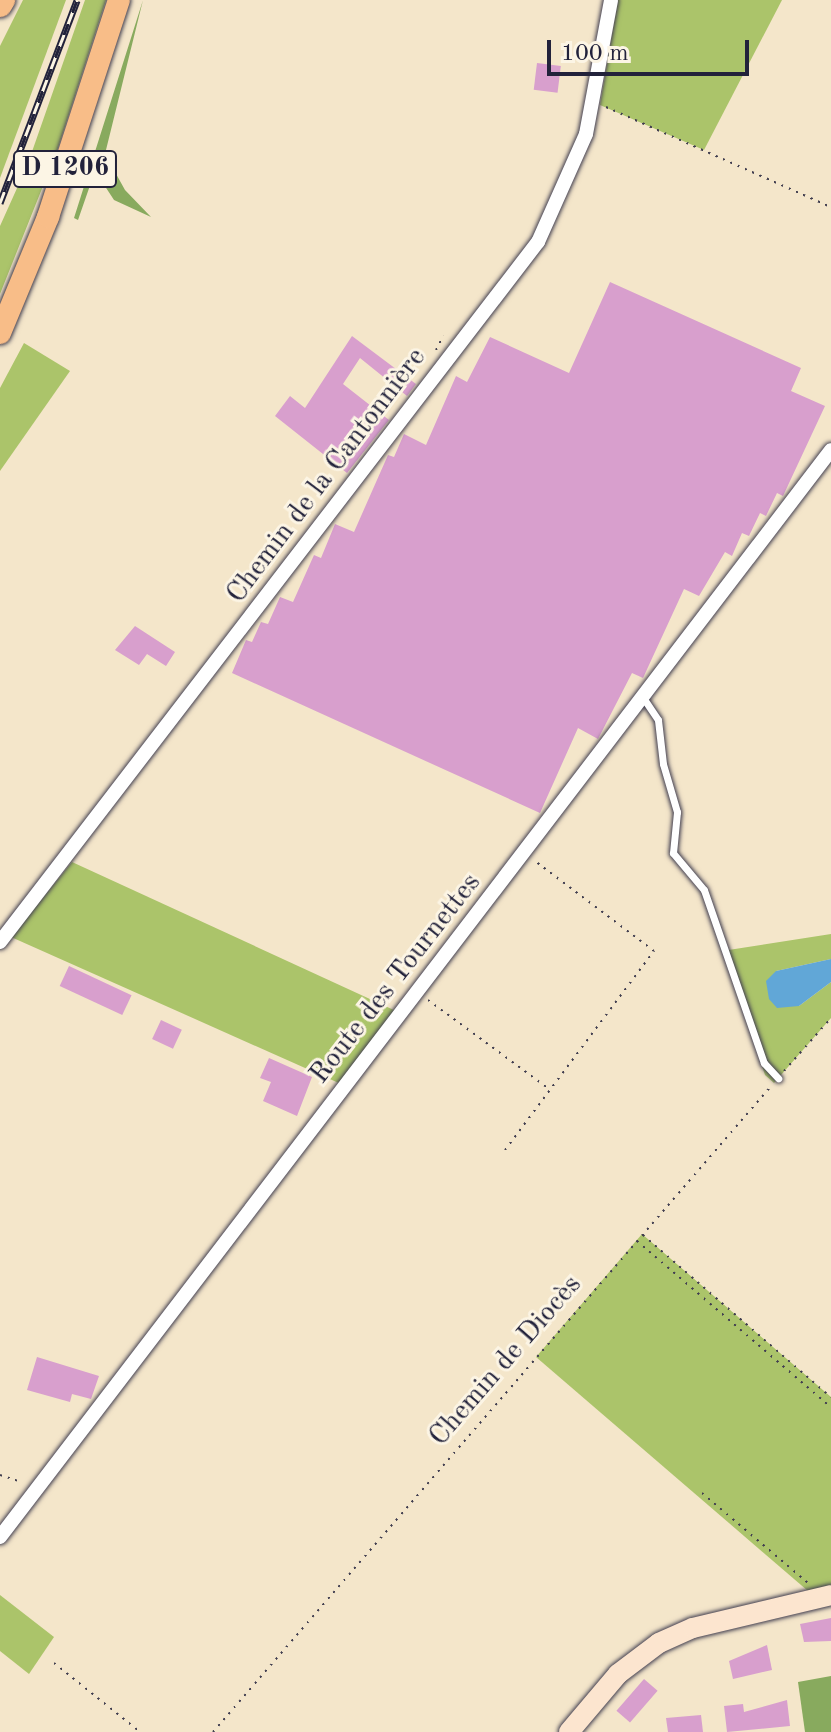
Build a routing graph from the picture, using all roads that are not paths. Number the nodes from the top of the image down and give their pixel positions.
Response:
1 (119, 0) edge
2 (611, 0) edge
3 (0, 333) edge
4 (831, 450) edge
5 (644, 699) junction
6 (0, 942) edge
7 (778, 1078) road end
8 (0, 1537) edge
9 (827, 1596) edge
10 (569, 1732) edge

1 - 3 main road, D 1206
2 - 6 street, Chemin de la Cantonnière
4 - 5 street, Route des Tournettes
5 - 7 lane
5 - 8 street, Route des Tournettes
9 - 10 street

